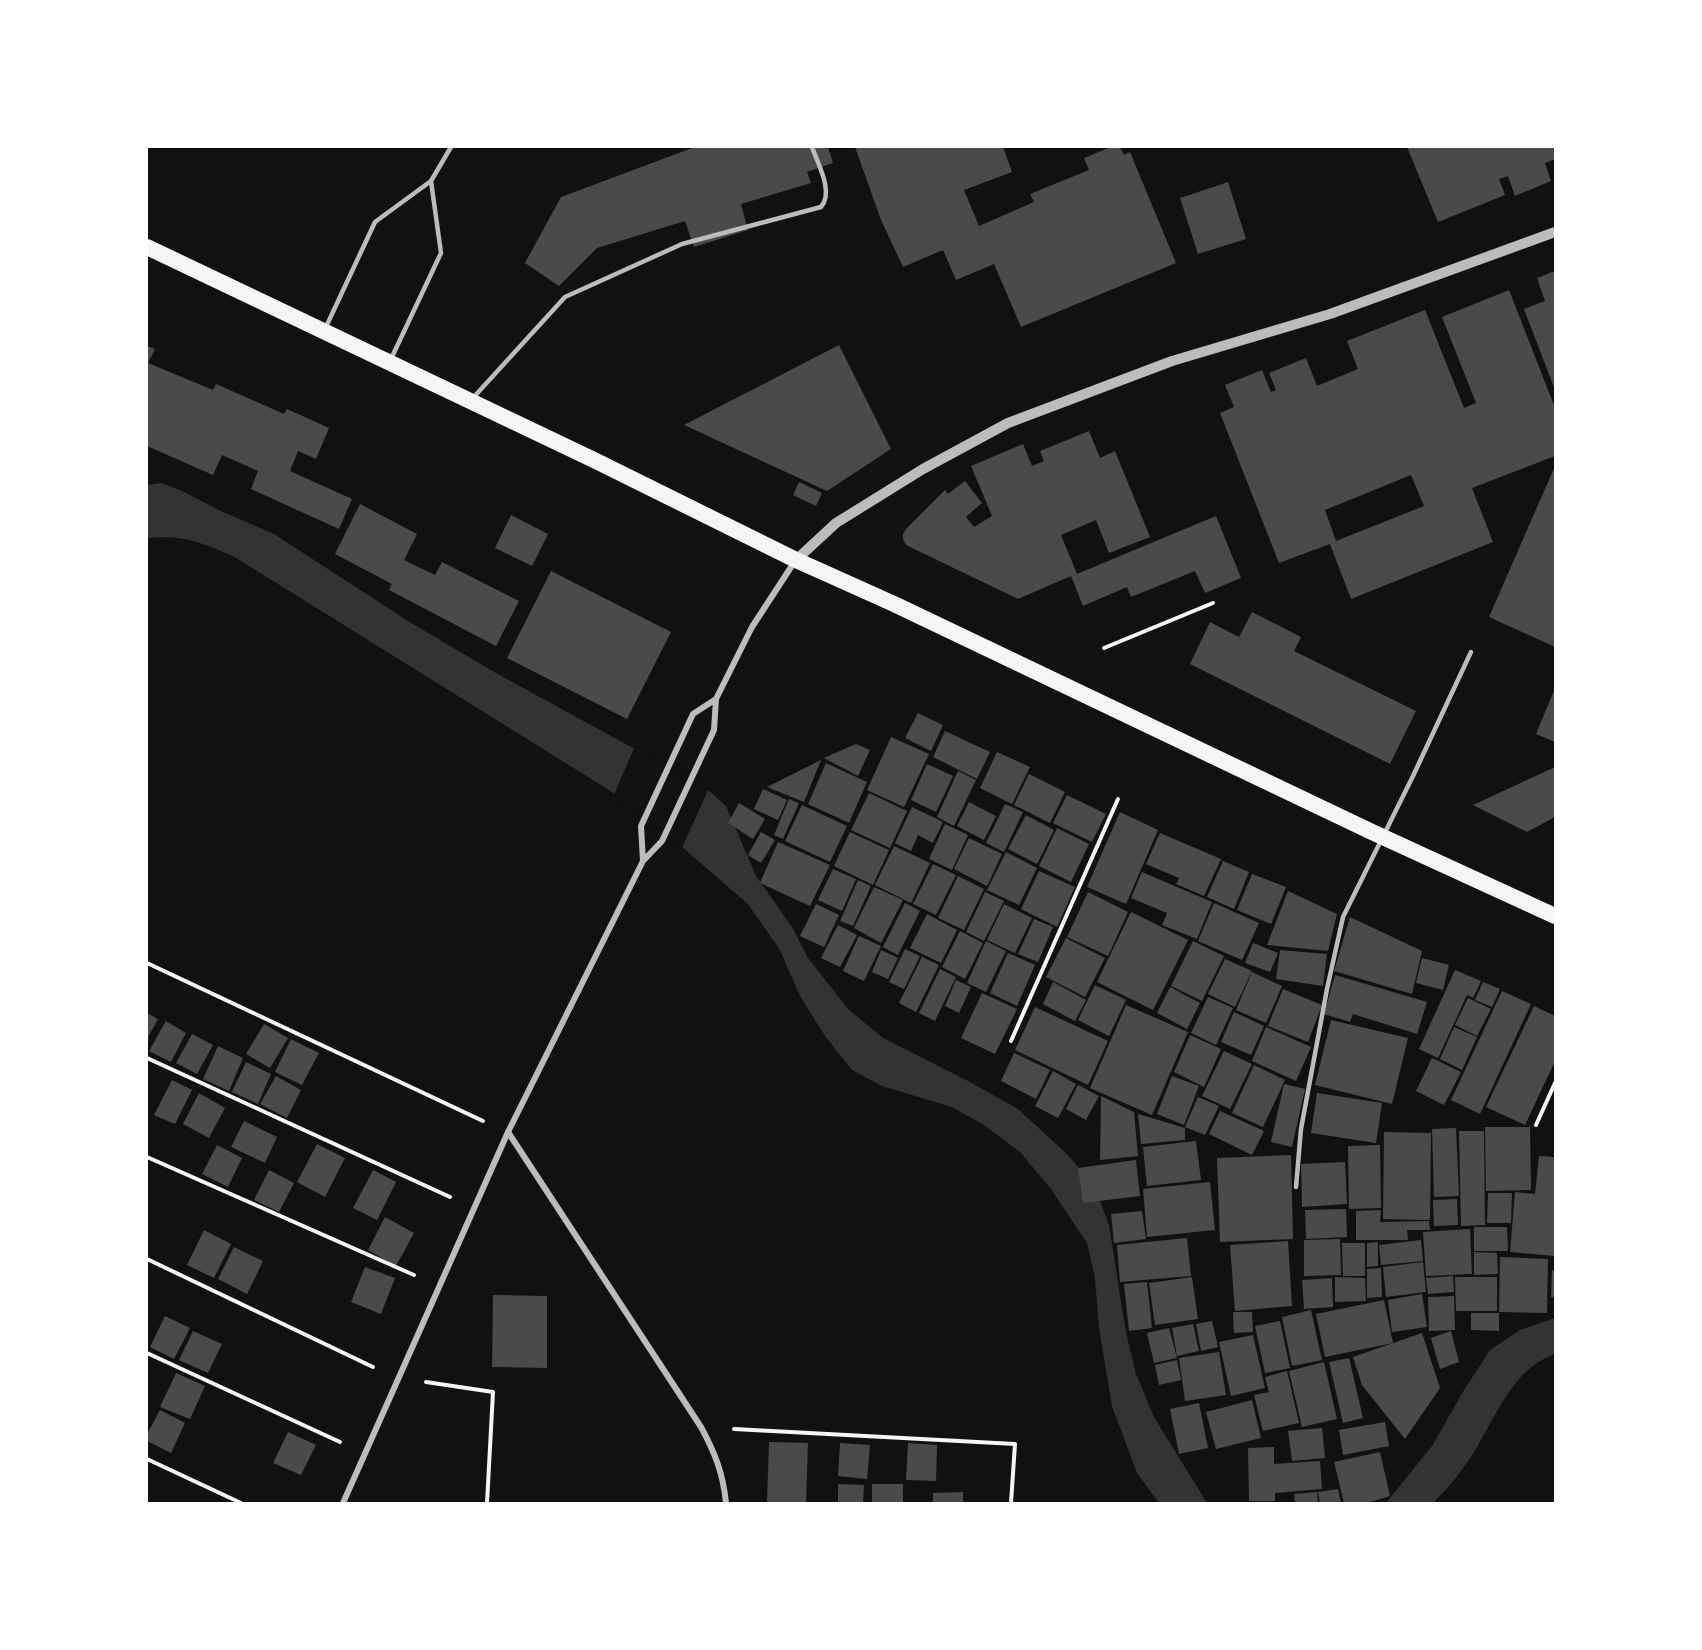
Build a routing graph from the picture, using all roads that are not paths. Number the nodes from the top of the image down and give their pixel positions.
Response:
1 (451, 147) edge
2 (812, 147) edge
3 (431, 181) junction
4 (1555, 232) edge
5 (147, 247) edge
6 (324, 331) junction
7 (389, 363) junction
8 (470, 401) junction
9 (796, 560) junction
10 (1471, 652) dead end
11 (717, 699) junction
12 (1382, 837) junction
13 (643, 861) junction
14 (1555, 916) edge
15 (508, 1132) junction
16 (1296, 1187) dead end
17 (343, 1503) edge
18 (726, 1503) edge

1 - 3 lane
2 - 8 lane
3 - 6 lane
3 - 7 lane
4 - 9 street
5 - 6 highway
6 - 7 highway
7 - 8 highway
8 - 9 highway
9 - 11 street
9 - 12 highway
10 - 12 lane
11 - 13 street
11 - 13 street
12 - 14 highway
12 - 16 lane
13 - 15 street
15 - 17 street
15 - 18 street

